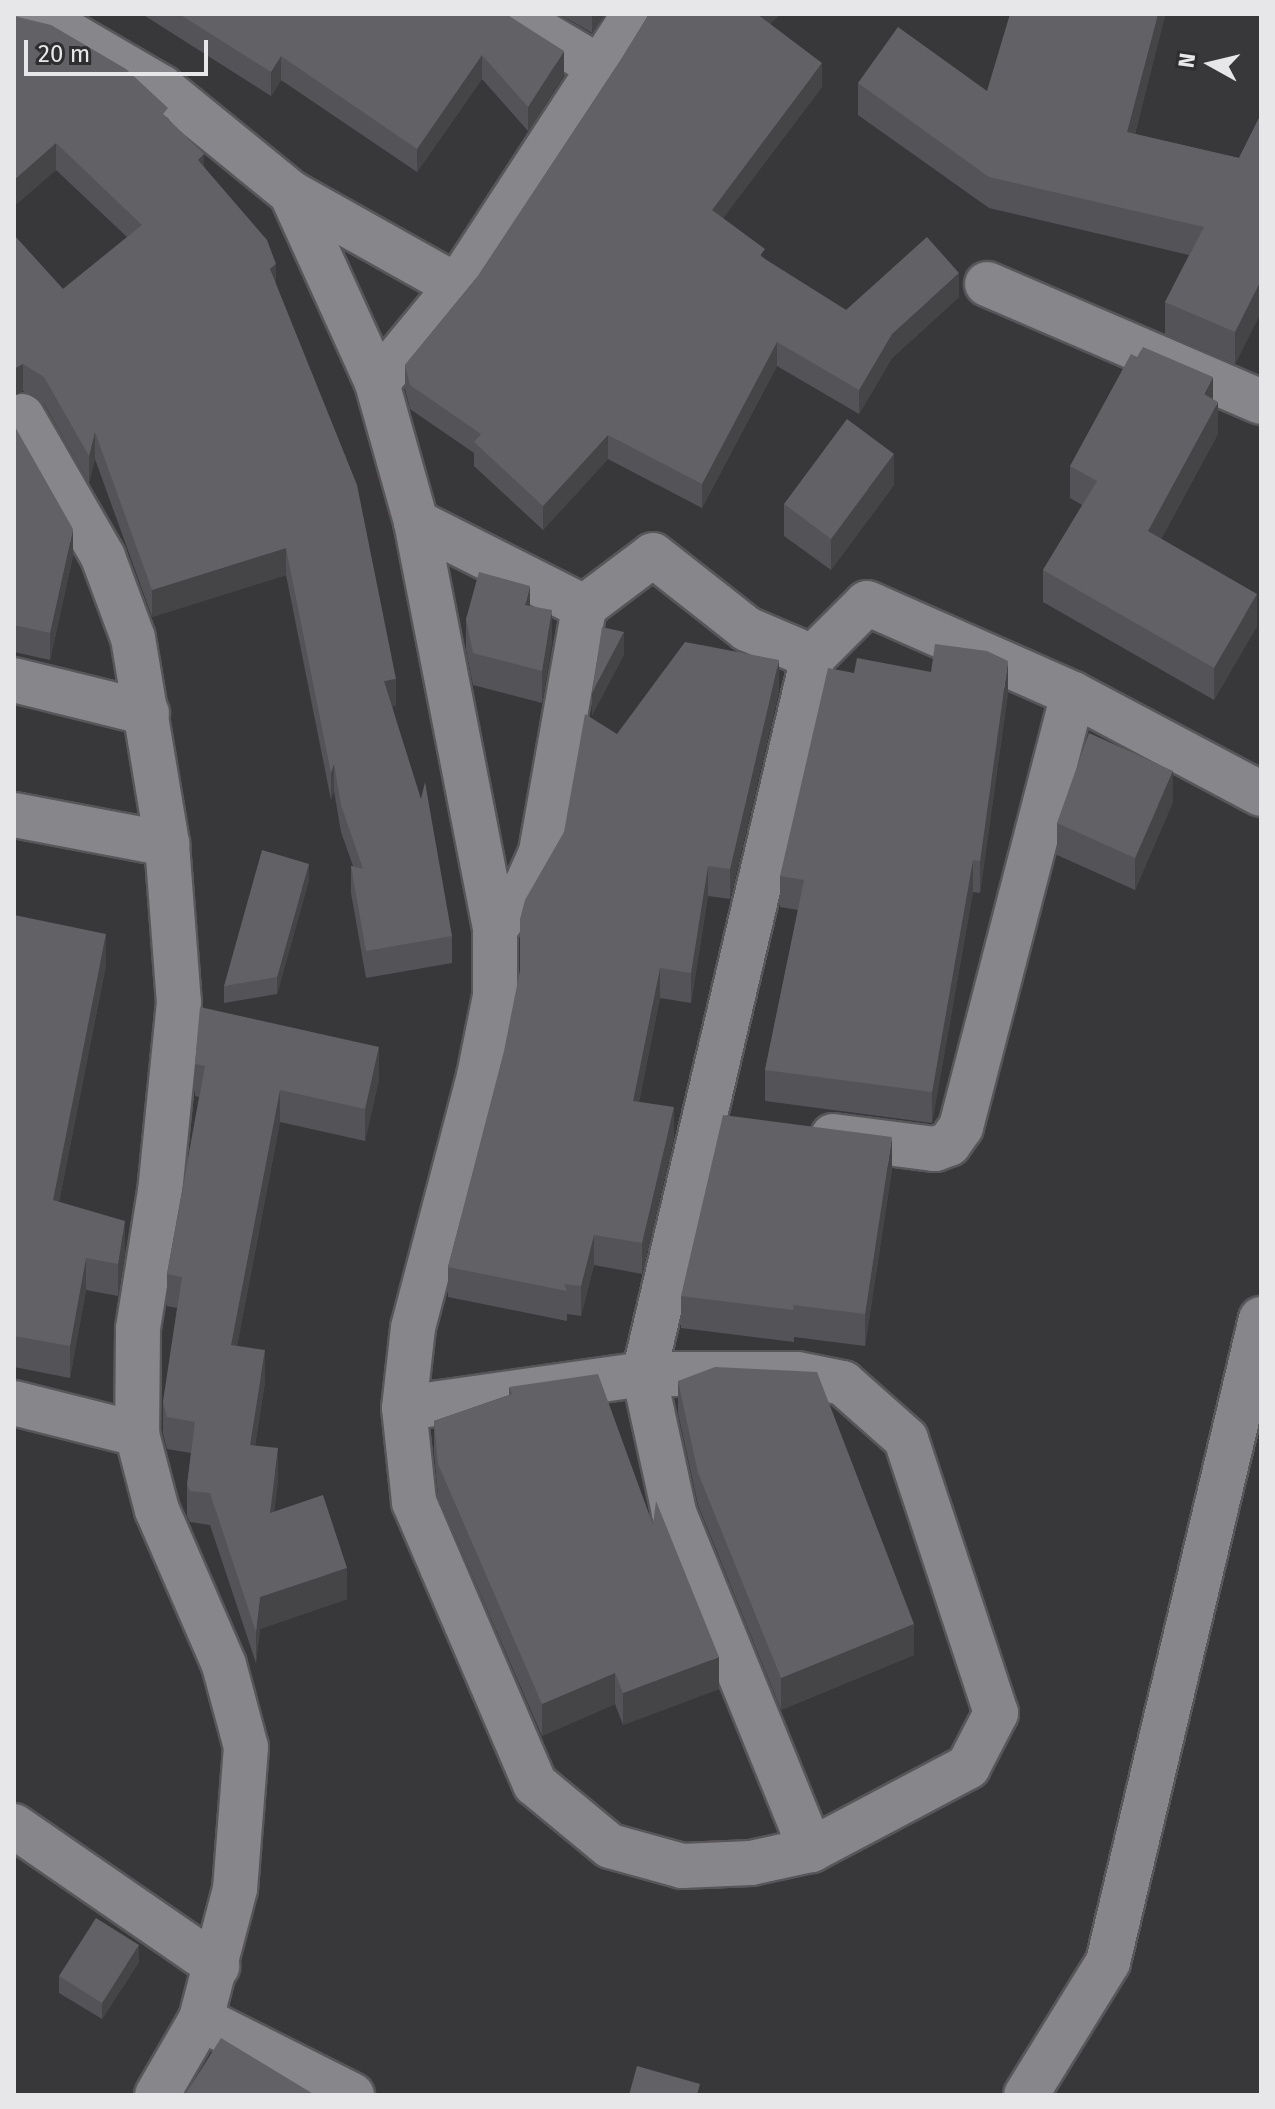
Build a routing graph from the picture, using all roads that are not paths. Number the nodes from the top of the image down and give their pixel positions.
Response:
1 (36, 14) edge
2 (510, 14) edge
3 (634, 14) edge
4 (601, 68) junction
5 (291, 193) junction
6 (987, 284) dead end
7 (457, 286) junction
8 (377, 383) junction
9 (1261, 402) edge
10 (22, 416) dead end
11 (416, 522) junction
12 (584, 607) junction
13 (813, 657) junction
14 (14, 680) edge
15 (1073, 694) junction
16 (147, 713) junction
17 (1261, 794) edge
18 (14, 815) edge
19 (167, 844) junction
20 (495, 929) junction
21 (707, 1119) junction
22 (752, 1125) edge
23 (798, 1131) edge
24 (1261, 1319) edge
25 (644, 1374) junction
26 (14, 1403) edge
27 (404, 1408) junction
28 (137, 1434) junction
29 (14, 1826) edge
30 (811, 1850) junction
31 (217, 1966) junction
32 (201, 2019) junction
33 (157, 2095) edge
34 (352, 2095) edge
35 (1026, 2095) edge

1 - 5 street
2 - 4 street
3 - 4 street
4 - 7 street
5 - 7 street
5 - 8 street
6 - 9 street
7 - 8 street
8 - 11 street
10 - 16 street
11 - 12 street
11 - 20 street
12 - 13 street
12 - 20 street
13 - 15 street
13 - 21 street
14 - 16 street
15 - 17 street
15 - 23 street
16 - 19 street
18 - 19 street
19 - 28 street
20 - 27 street
21 - 22 street
21 - 25 street
24 - 35 street
25 - 27 street
25 - 30 street
25 - 30 street
26 - 28 street
27 - 30 street
28 - 31 street
29 - 31 street
31 - 32 street
32 - 33 street
32 - 34 street

